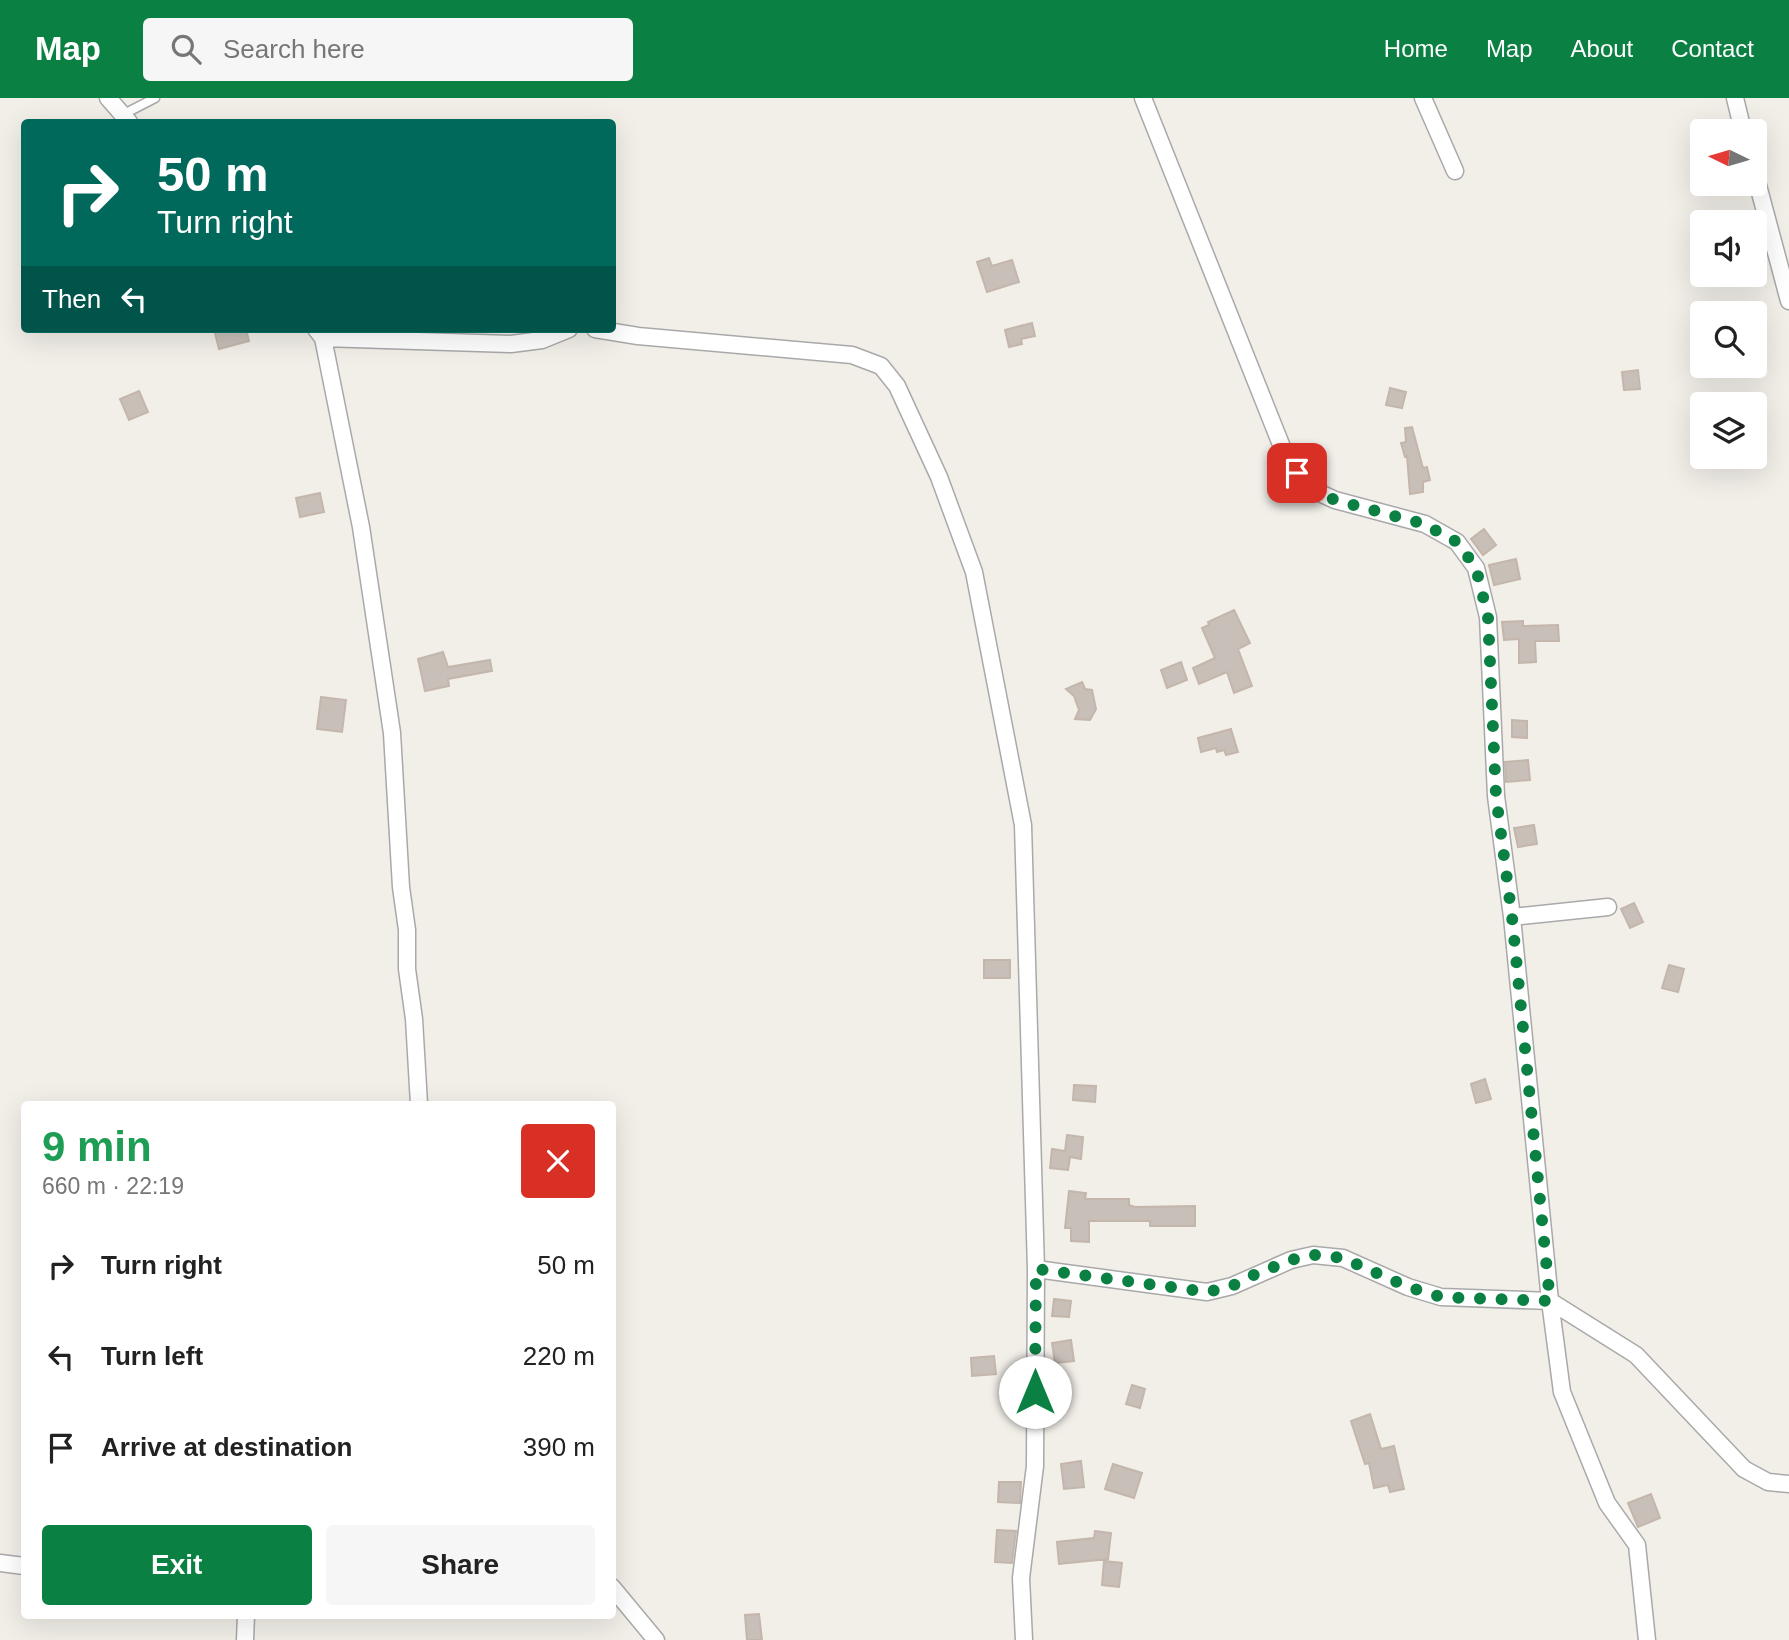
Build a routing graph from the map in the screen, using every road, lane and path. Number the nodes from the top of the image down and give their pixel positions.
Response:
1 (108, 98) edge
2 (155, 98) edge
3 (1143, 98) edge
4 (1423, 98) edge
5 (1735, 98) edge
6 (126, 119) edge
7 (1740, 119) edge
8 (1455, 172) dead end
9 (1761, 196) edge
10 (1789, 301) edge
11 (616, 332) edge
12 (319, 333) edge
13 (559, 333) edge
14 (1608, 907) dead end
15 (1512, 917) junction
16 (419, 1101) edge
17 (1036, 1269) junction
18 (1550, 1301) junction
19 (1789, 1484) edge
20 (0, 1563) edge
21 (21, 1566) edge
22 (616, 1592) edge
23 (246, 1619) edge
24 (245, 1640) edge
25 (656, 1640) edge
26 (1024, 1640) edge
27 (1647, 1640) edge

1 - 6 street
2 - 6 lane
3 - 15 street
4 - 8 street
5 - 7 street
9 - 10 street
11 - 17 street
12 - 13 street
12 - 16 street
14 - 15 street
15 - 18 street
17 - 18 street
17 - 26 street
18 - 19 street
18 - 27 street
20 - 21 street
22 - 25 street
23 - 24 street

